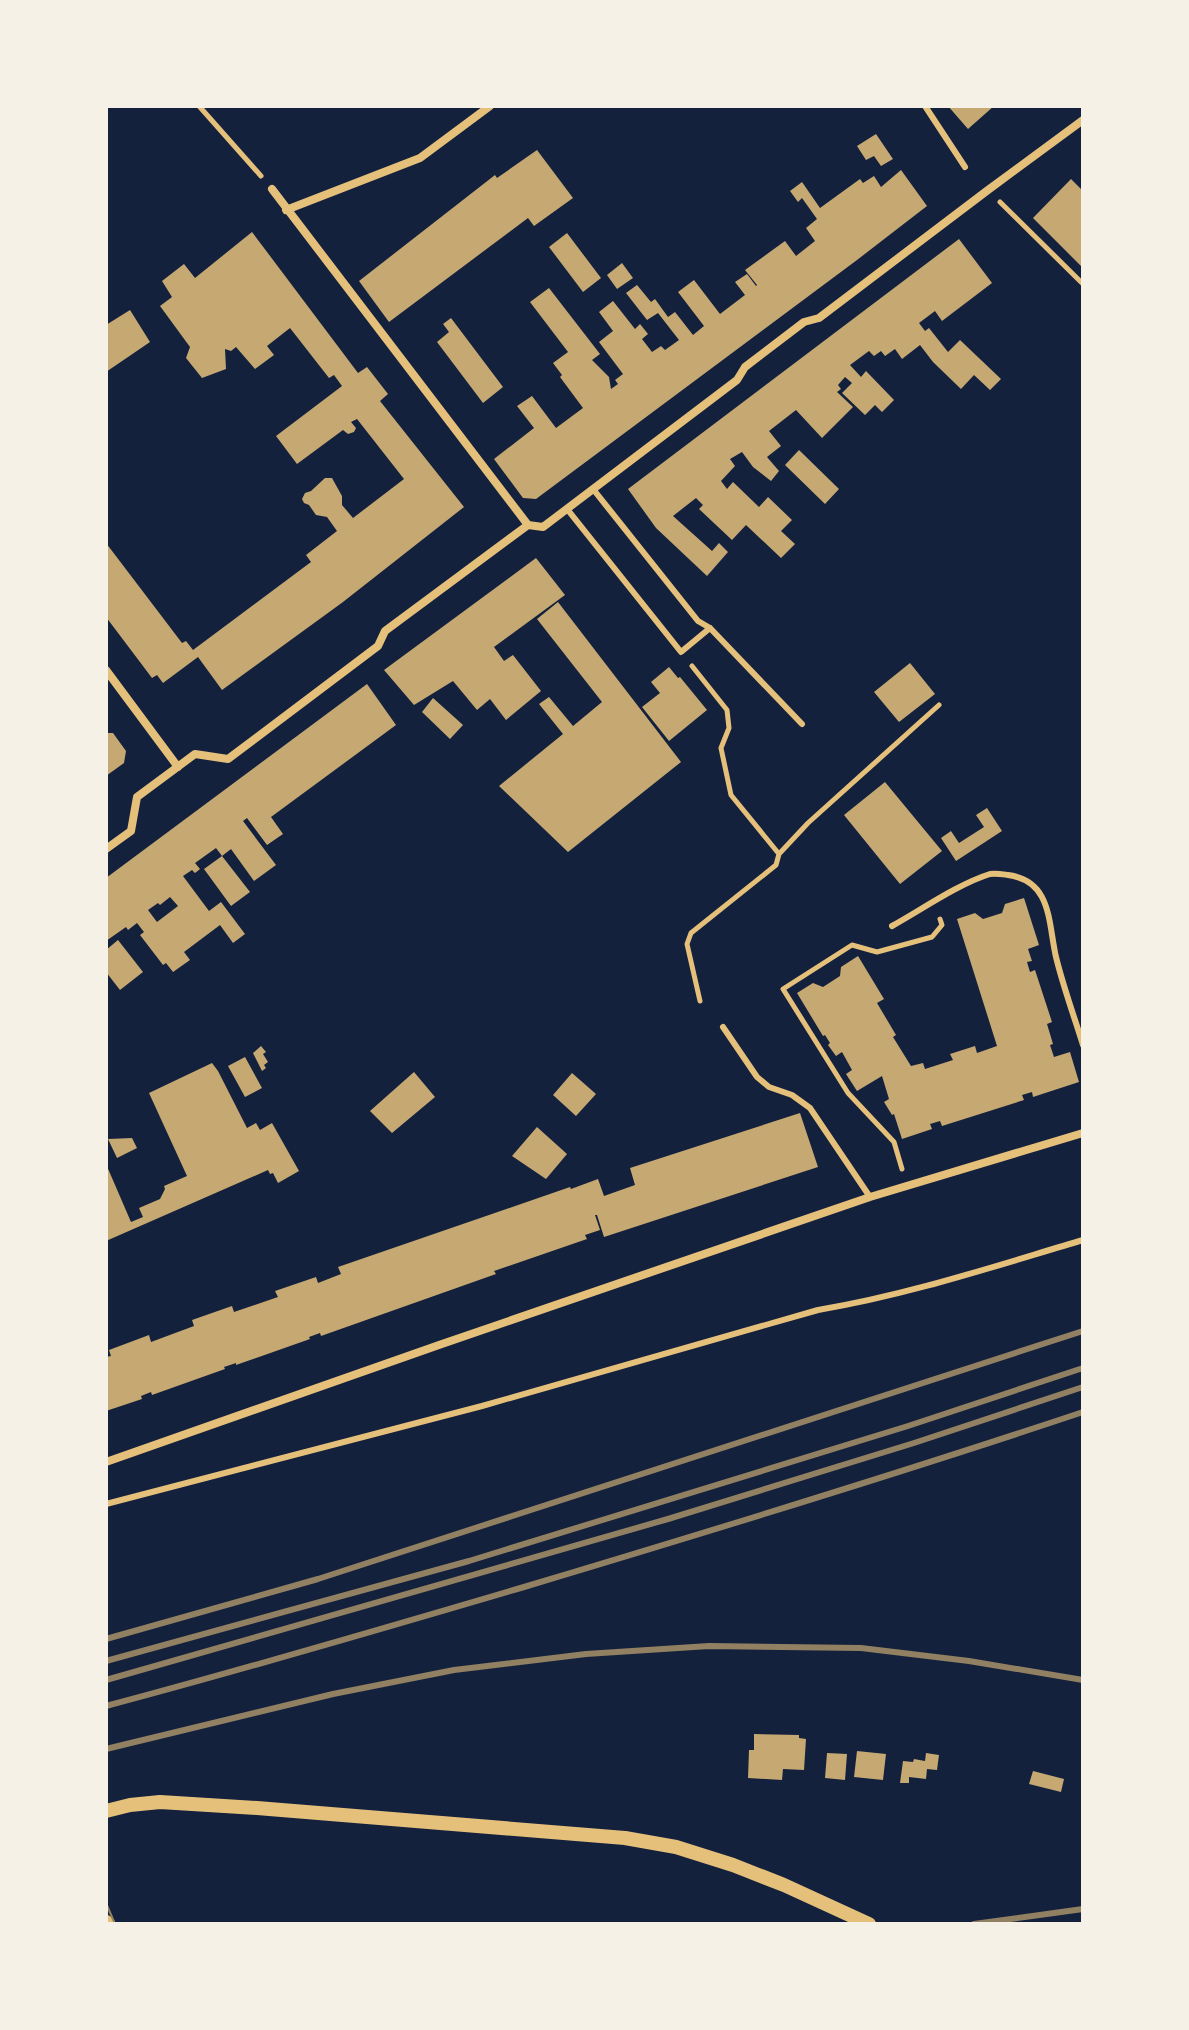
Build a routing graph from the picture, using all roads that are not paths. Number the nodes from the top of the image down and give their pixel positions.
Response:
1 (490, 106) edge
2 (925, 106) edge
3 (1083, 120) edge
4 (965, 167) dead end
5 (272, 189) road end
6 (286, 210) junction
7 (593, 489) junction
8 (567, 509) junction
9 (528, 525) junction
10 (710, 628) junction
11 (106, 670) edge
12 (802, 724) dead end
13 (178, 767) junction
14 (106, 849) edge
15 (892, 926) dead end
16 (723, 1027) dead end
17 (1083, 1045) edge
18 (1083, 1133) edge
19 (870, 1197) junction
20 (1083, 1240) edge
21 (106, 1462) edge
22 (106, 1504) edge
23 (106, 1811) edge
24 (869, 1924) edge

1 - 6 street
2 - 4 lane
3 - 7 street
5 - 6 street
6 - 9 street
7 - 8 street
7 - 10 lane
8 - 9 street
8 - 10 lane
9 - 13 street
10 - 12 lane
11 - 13 street
13 - 14 street
15 - 17 lane
16 - 19 lane
18 - 19 street
19 - 21 street
20 - 22 lane
23 - 24 street

